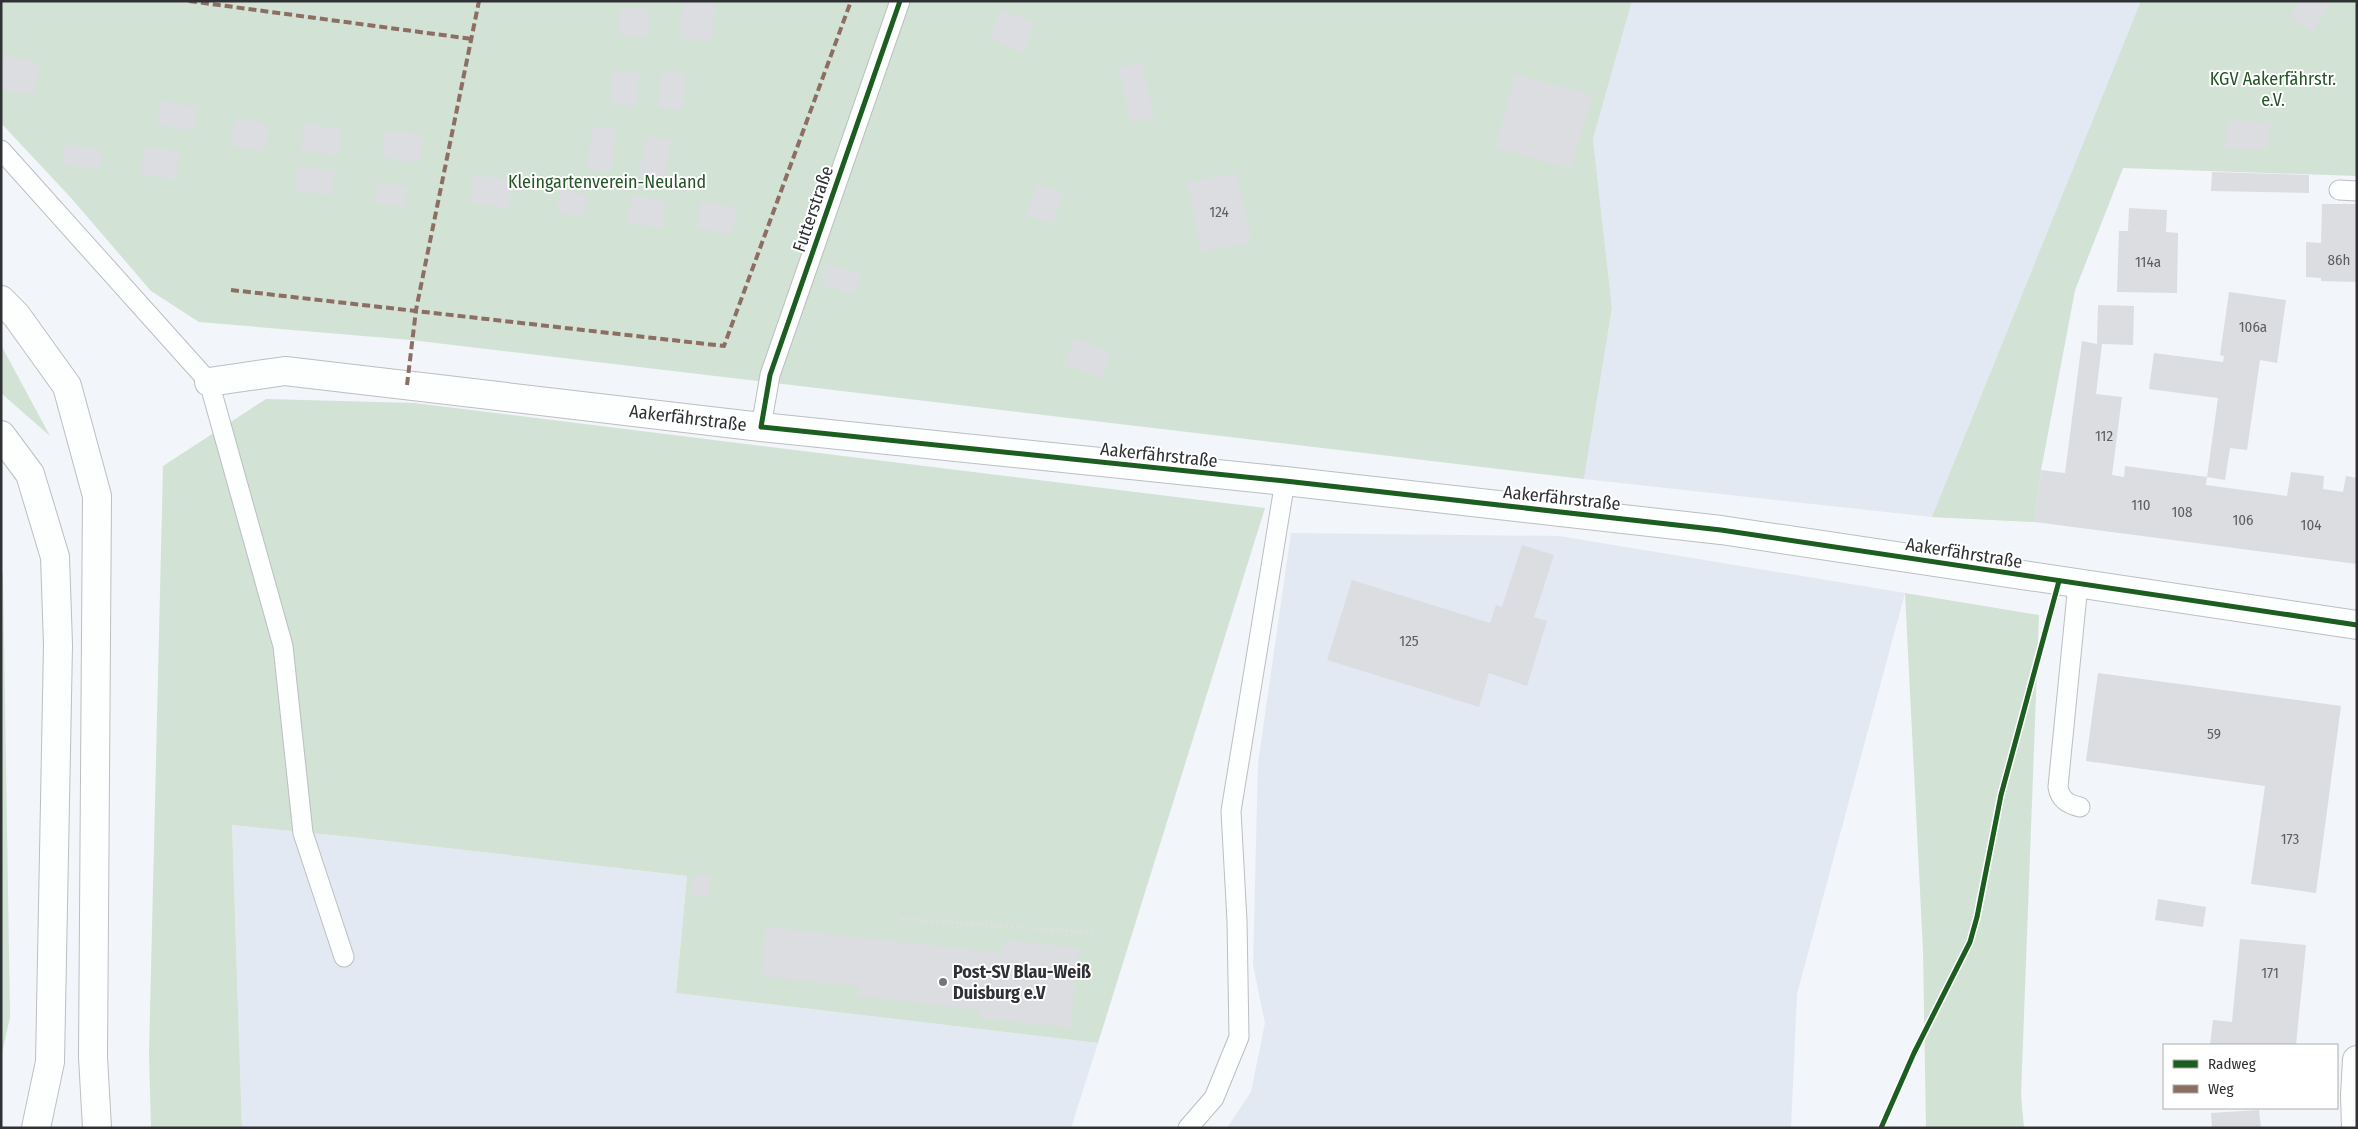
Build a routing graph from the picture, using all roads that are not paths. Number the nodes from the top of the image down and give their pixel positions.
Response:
1 (900, 1) edge
2 (1, 150) edge
3 (1, 300) edge
4 (209, 382) junction
5 (761, 427) junction
6 (1, 435) edge
7 (1285, 481) junction
8 (2078, 584) junction
9 (2357, 625) edge
10 (2080, 807) dead end
11 (344, 957) dead end
12 (2357, 1060) edge
13 (2356, 1095) edge
14 (36, 1128) edge
15 (97, 1128) edge
16 (1188, 1128) edge
17 (2356, 1128) edge

1 - 5 lane, Futterstraße
2 - 4 lane
3 - 15 main road
4 - 5 main road, Aakerfährstraße
4 - 11 lane
5 - 7 main road, Aakerfährstraße
6 - 14 main road
7 - 8 main road, Aakerfährstraße
7 - 16 lane
8 - 9 main road, Aakerfährstraße
8 - 10 lane
12 - 13 main road
13 - 17 main road

